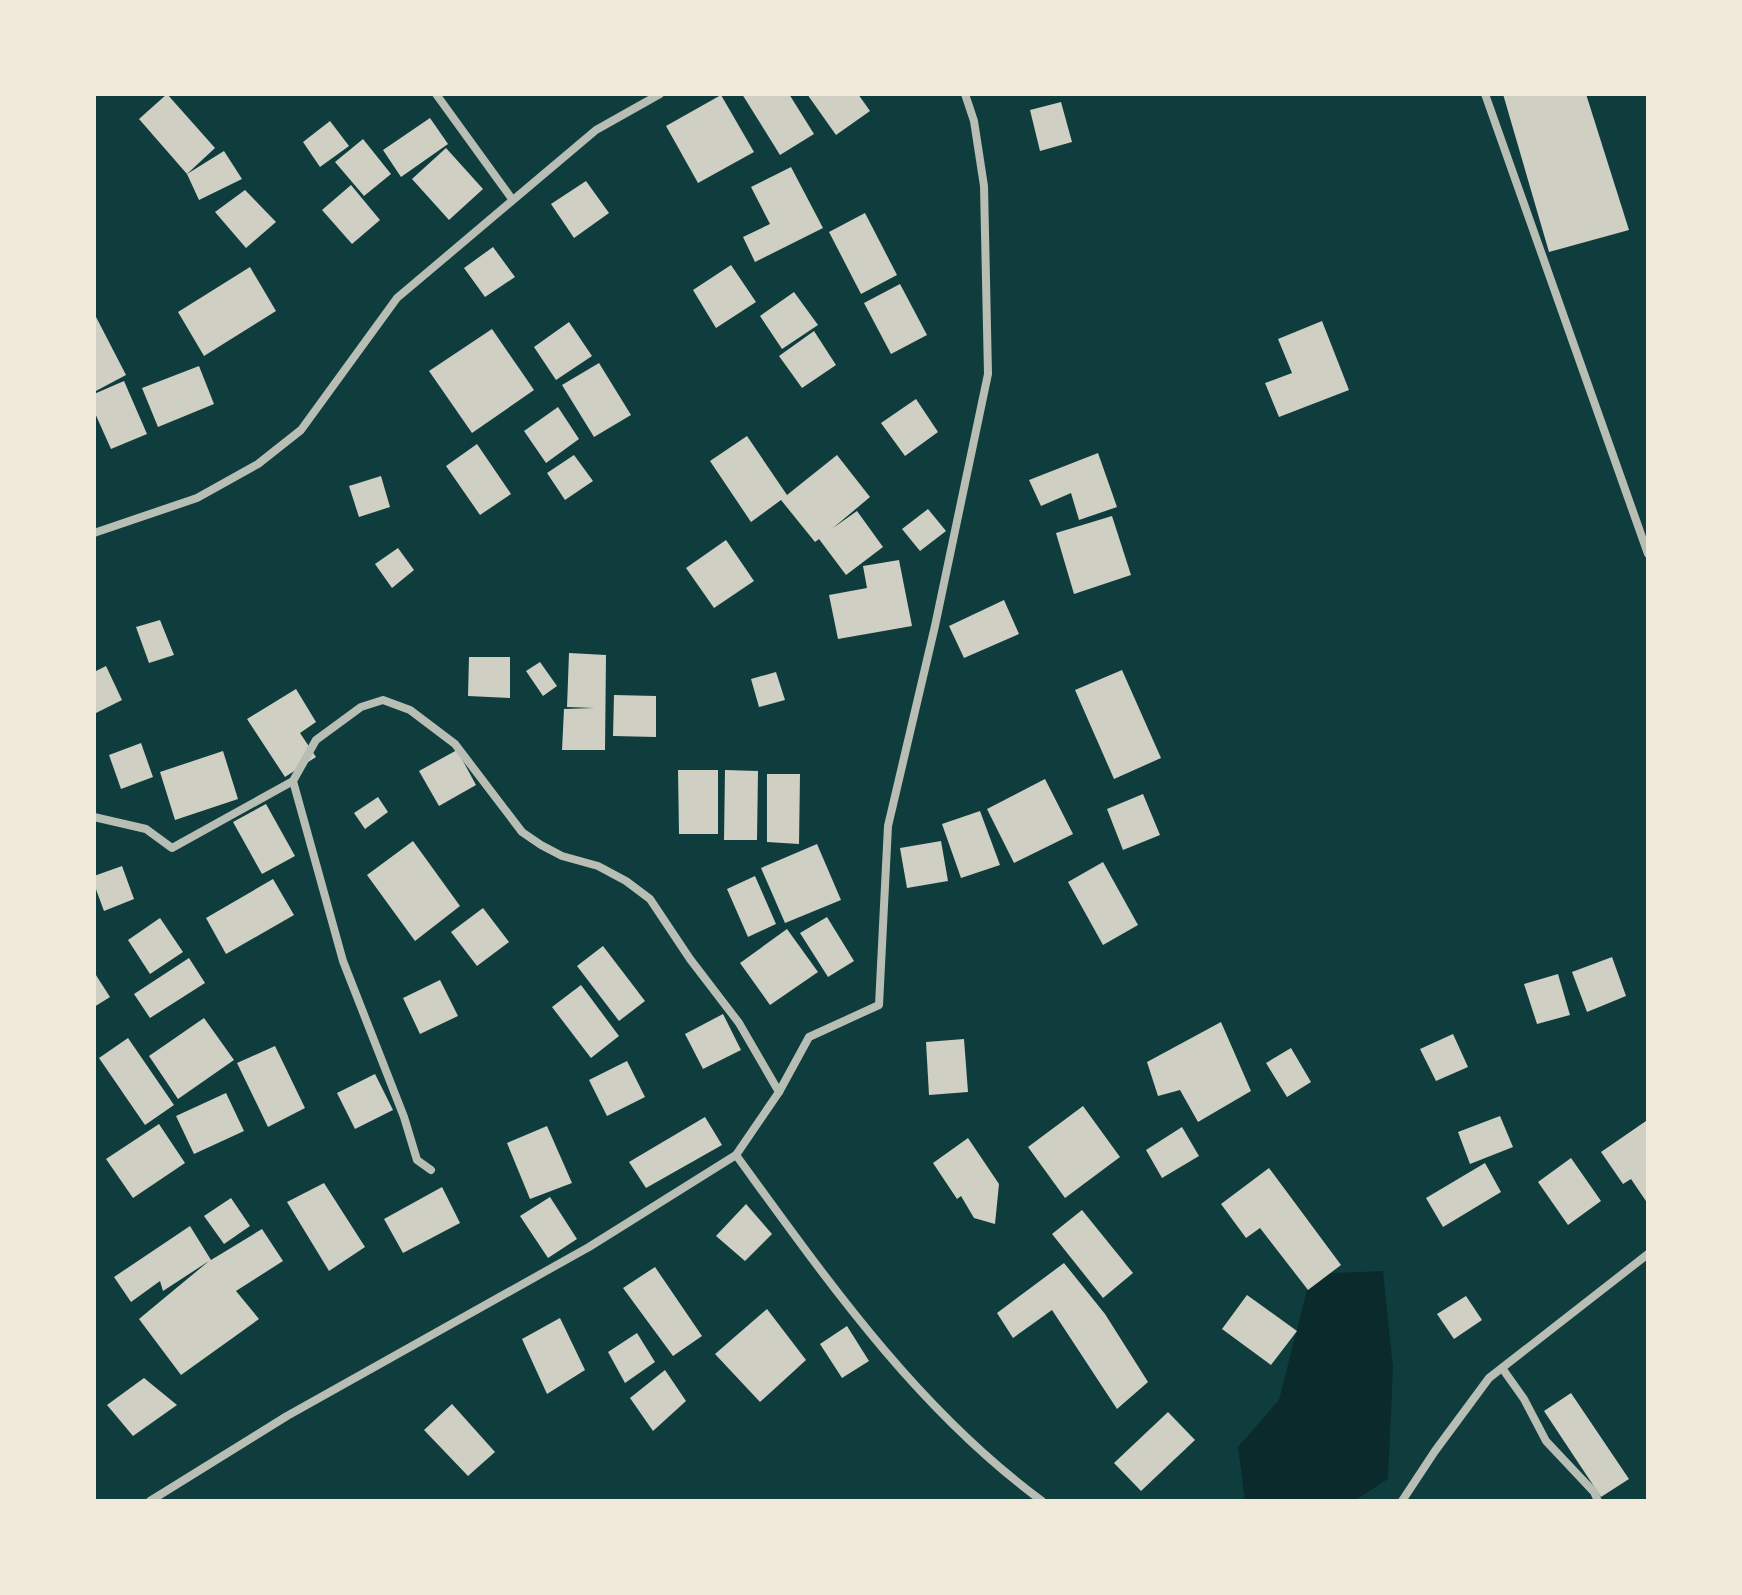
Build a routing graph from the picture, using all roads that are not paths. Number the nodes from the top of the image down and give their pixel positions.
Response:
1 (436, 94) edge
2 (660, 94) edge
3 (965, 94) edge
4 (1485, 94) edge
5 (512, 199) junction
6 (94, 533) edge
7 (1648, 554) edge
8 (293, 781) junction
9 (94, 817) edge
10 (779, 1092) junction
11 (736, 1155) junction
12 (431, 1170) dead end
13 (1648, 1254) edge
14 (1502, 1368) junction
15 (150, 1501) edge
16 (1042, 1501) edge
17 (1402, 1501) edge
18 (1598, 1501) edge

1 - 5 street
2 - 5 street
3 - 10 street
4 - 7 street
5 - 6 street
8 - 9 street
8 - 10 street
8 - 12 street
10 - 11 street
11 - 15 street
11 - 16 street
13 - 14 street
14 - 17 street
14 - 18 street

